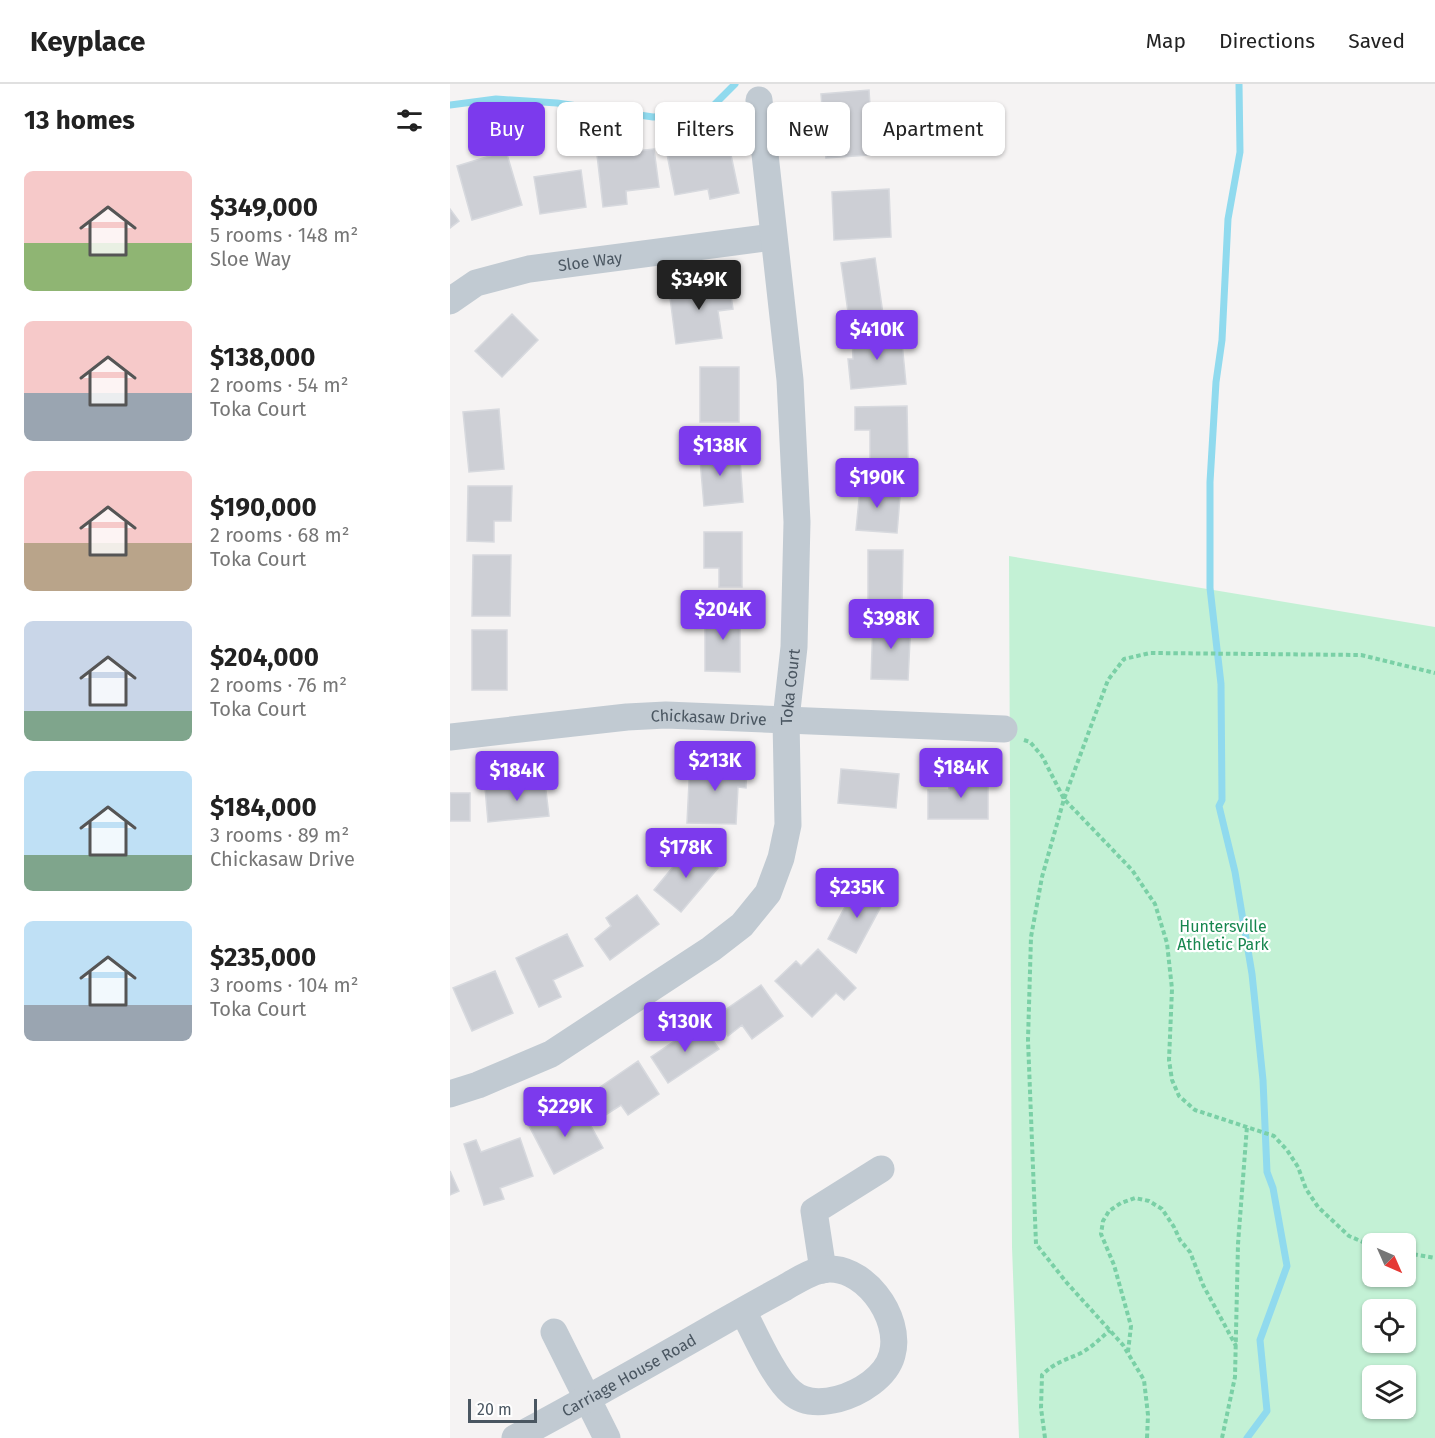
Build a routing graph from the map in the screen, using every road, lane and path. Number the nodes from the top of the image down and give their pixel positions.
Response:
1 (759, 100) dead end
2 (773, 237) junction
3 (450, 301) edge
4 (1435, 673) edge
5 (786, 719) junction
6 (1004, 729) joint
7 (450, 737) edge
8 (1064, 799) junction
9 (450, 1094) edge
10 (1247, 1126) junction
11 (881, 1169) dead end
12 (1362, 1242) edge
13 (1416, 1255) edge
14 (1435, 1258) edge
15 (823, 1269) junction
16 (742, 1311) junction
17 (1110, 1330) junction
18 (554, 1332) dead end
19 (1236, 1346) junction
20 (1127, 1353) junction
21 (588, 1399) junction
22 (515, 1438) edge
23 (607, 1438) edge
24 (1045, 1438) edge
25 (1148, 1438) edge
26 (1222, 1438) edge

1 - 2 street, Toka Court
2 - 3 street, Sloe Way
2 - 5 street, Toka Court
4 - 8 path
5 - 6 street, Chickasaw Drive
5 - 7 street, Chickasaw Drive
5 - 9 street, Toka Court
6 - 8 path
8 - 10 path
8 - 17 path
10 - 12 path
10 - 19 path
11 - 15 street
13 - 14 path
15 - 16 street, Carriage House Road
15 - 16 street
16 - 21 street, Carriage House Road
17 - 20 path
17 - 24 path
18 - 21 street
19 - 20 path
19 - 26 path
20 - 25 path
21 - 22 street, Carriage House Road
21 - 23 street

